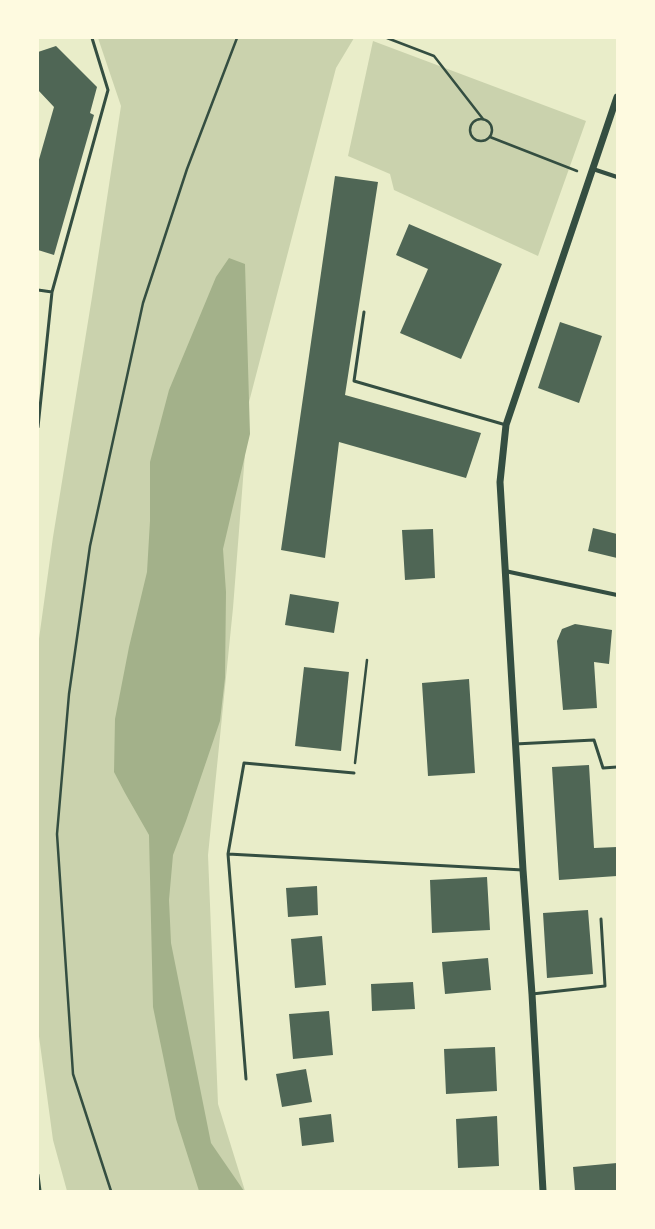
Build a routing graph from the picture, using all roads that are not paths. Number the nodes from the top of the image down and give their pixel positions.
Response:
1 (92, 38) edge
2 (617, 98) edge
3 (592, 168) junction
4 (617, 177) edge
5 (38, 290) edge
6 (52, 292) junction
7 (364, 312) dead end
8 (506, 425) junction
9 (38, 427) edge
10 (505, 571) junction
11 (617, 595) edge
12 (515, 744) junction
13 (617, 767) edge
14 (354, 773) road end
15 (228, 854) junction
16 (522, 870) junction
17 (601, 919) dead end
18 (532, 994) junction
19 (246, 1079) dead end
20 (38, 1175) edge
21 (40, 1191) edge
22 (543, 1191) edge

1 - 6 lane
2 - 3 street
3 - 4 street
3 - 8 street
5 - 6 lane
6 - 9 lane
7 - 8 lane
8 - 10 street
10 - 11 street
10 - 12 street
12 - 13 lane
12 - 16 street
14 - 15 lane
15 - 16 lane
15 - 19 lane
16 - 18 street
17 - 18 lane
18 - 22 street
20 - 21 lane

